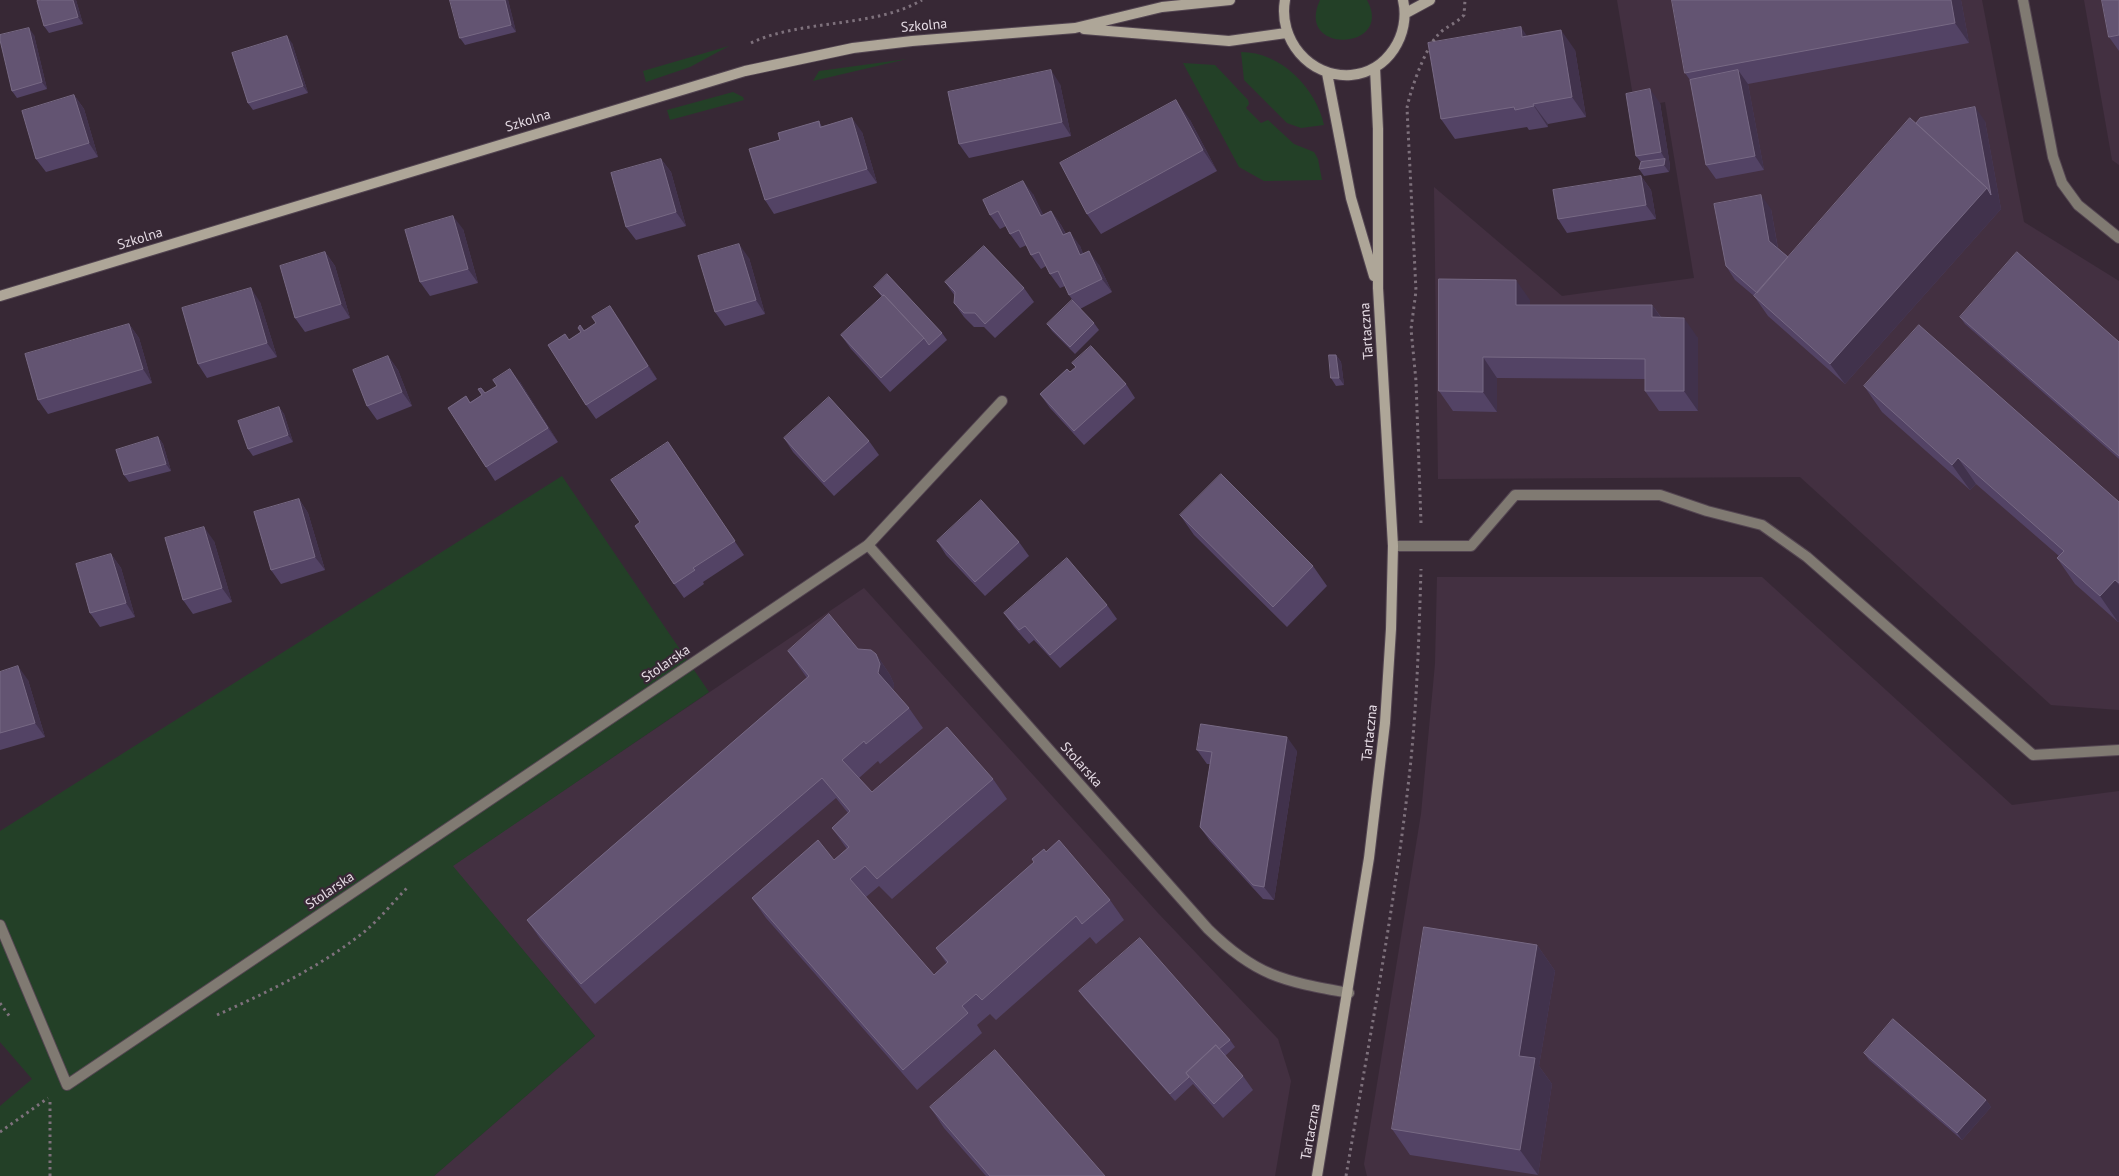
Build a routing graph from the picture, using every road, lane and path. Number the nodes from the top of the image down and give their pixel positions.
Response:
1 (1230, 0) edge
2 (1286, 0) edge
3 (1403, 0) edge
4 (1430, 0) edge
5 (2023, 0) edge
6 (1406, 13) junction
7 (1075, 28) junction
8 (1286, 34) junction
9 (1375, 68) junction
10 (1327, 73) junction
11 (2119, 238) edge
12 (1378, 288) junction
13 (0, 296) edge
14 (1002, 401) dead end
15 (868, 545) junction
16 (1393, 546) junction
17 (2119, 750) edge
18 (0, 925) edge
19 (1348, 993) junction
20 (1317, 1176) edge

1 - 7 street, Szkolna
2 - 8 street
3 - 6 street
4 - 6 street
5 - 11 street
6 - 9 street
7 - 8 street, Szkolna
7 - 13 street, Szkolna
8 - 10 street
9 - 10 street
9 - 12 street, Tartaczna
10 - 12 street, Tartaczna
12 - 16 street, Tartaczna
14 - 15 street
15 - 18 street, Stolarska
15 - 19 street, Stolarska
16 - 17 street
16 - 19 street, Tartaczna
19 - 20 street, Tartaczna

